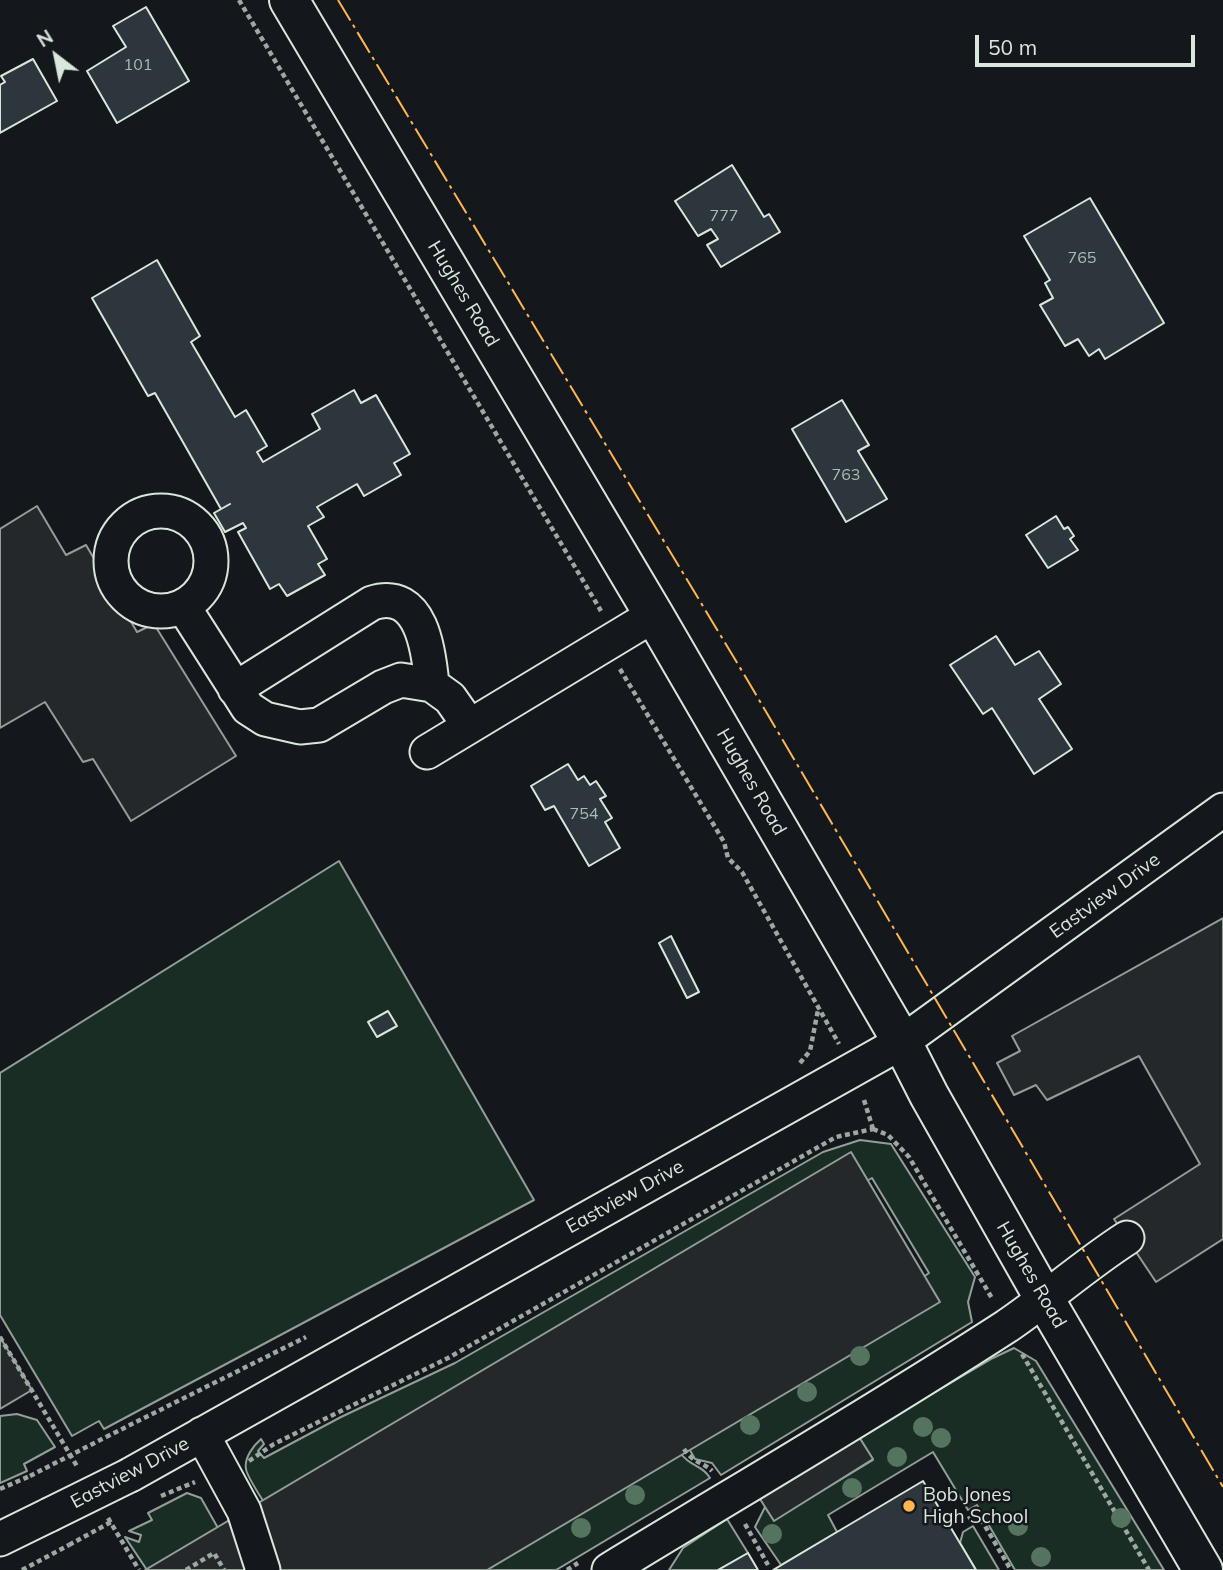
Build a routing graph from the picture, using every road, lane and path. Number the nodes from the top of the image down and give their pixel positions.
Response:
1 (239, 0) edge
2 (289, 0) edge
3 (183, 606) dead end
4 (654, 615) junction
5 (611, 642) junction
6 (432, 685) junction
7 (235, 689) junction
8 (469, 725) junction
9 (427, 752) dead end
10 (1223, 810) edge
11 (818, 1010) dead end
12 (902, 1042) junction
13 (873, 1129) dead end
14 (1127, 1238) dead end
15 (1045, 1300) junction
16 (0, 1337) edge
17 (228, 1377) dead end
18 (202, 1434) junction
19 (223, 1472) junction
20 (82, 1474) dead end
21 (0, 1489) edge
22 (151, 1501) dead end
23 (103, 1510) dead end
24 (968, 1518) dead end
25 (117, 1519) dead end
26 (744, 1522) dead end
27 (0, 1539) edge
28 (768, 1565) dead end
29 (22, 1570) edge
30 (139, 1570) edge
31 (186, 1570) edge
32 (224, 1570) edge
33 (263, 1570) edge
34 (608, 1570) edge
35 (1011, 1570) edge
36 (1203, 1570) edge

1 - 5 path
2 - 4 main road, Hughes Road
3 - 7 street
4 - 5 street
4 - 12 main road, Hughes Road
5 - 8 street
5 - 11 path
6 - 7 street
6 - 7 street
6 - 8 street
8 - 9 street
10 - 12 street, Eastview Drive
12 - 15 main road, Hughes Road
12 - 18 street, Eastview Drive
13 - 19 path
14 - 15 street
15 - 34 street
15 - 36 main road, Hughes Road
16 - 20 path
17 - 21 path, bridge
18 - 19 street
18 - 27 street, Eastview Drive, bridge
19 - 22 path
19 - 33 street
23 - 30 path
24 - 35 path
25 - 29 path, bridge
26 - 28 path
31 - 32 path

